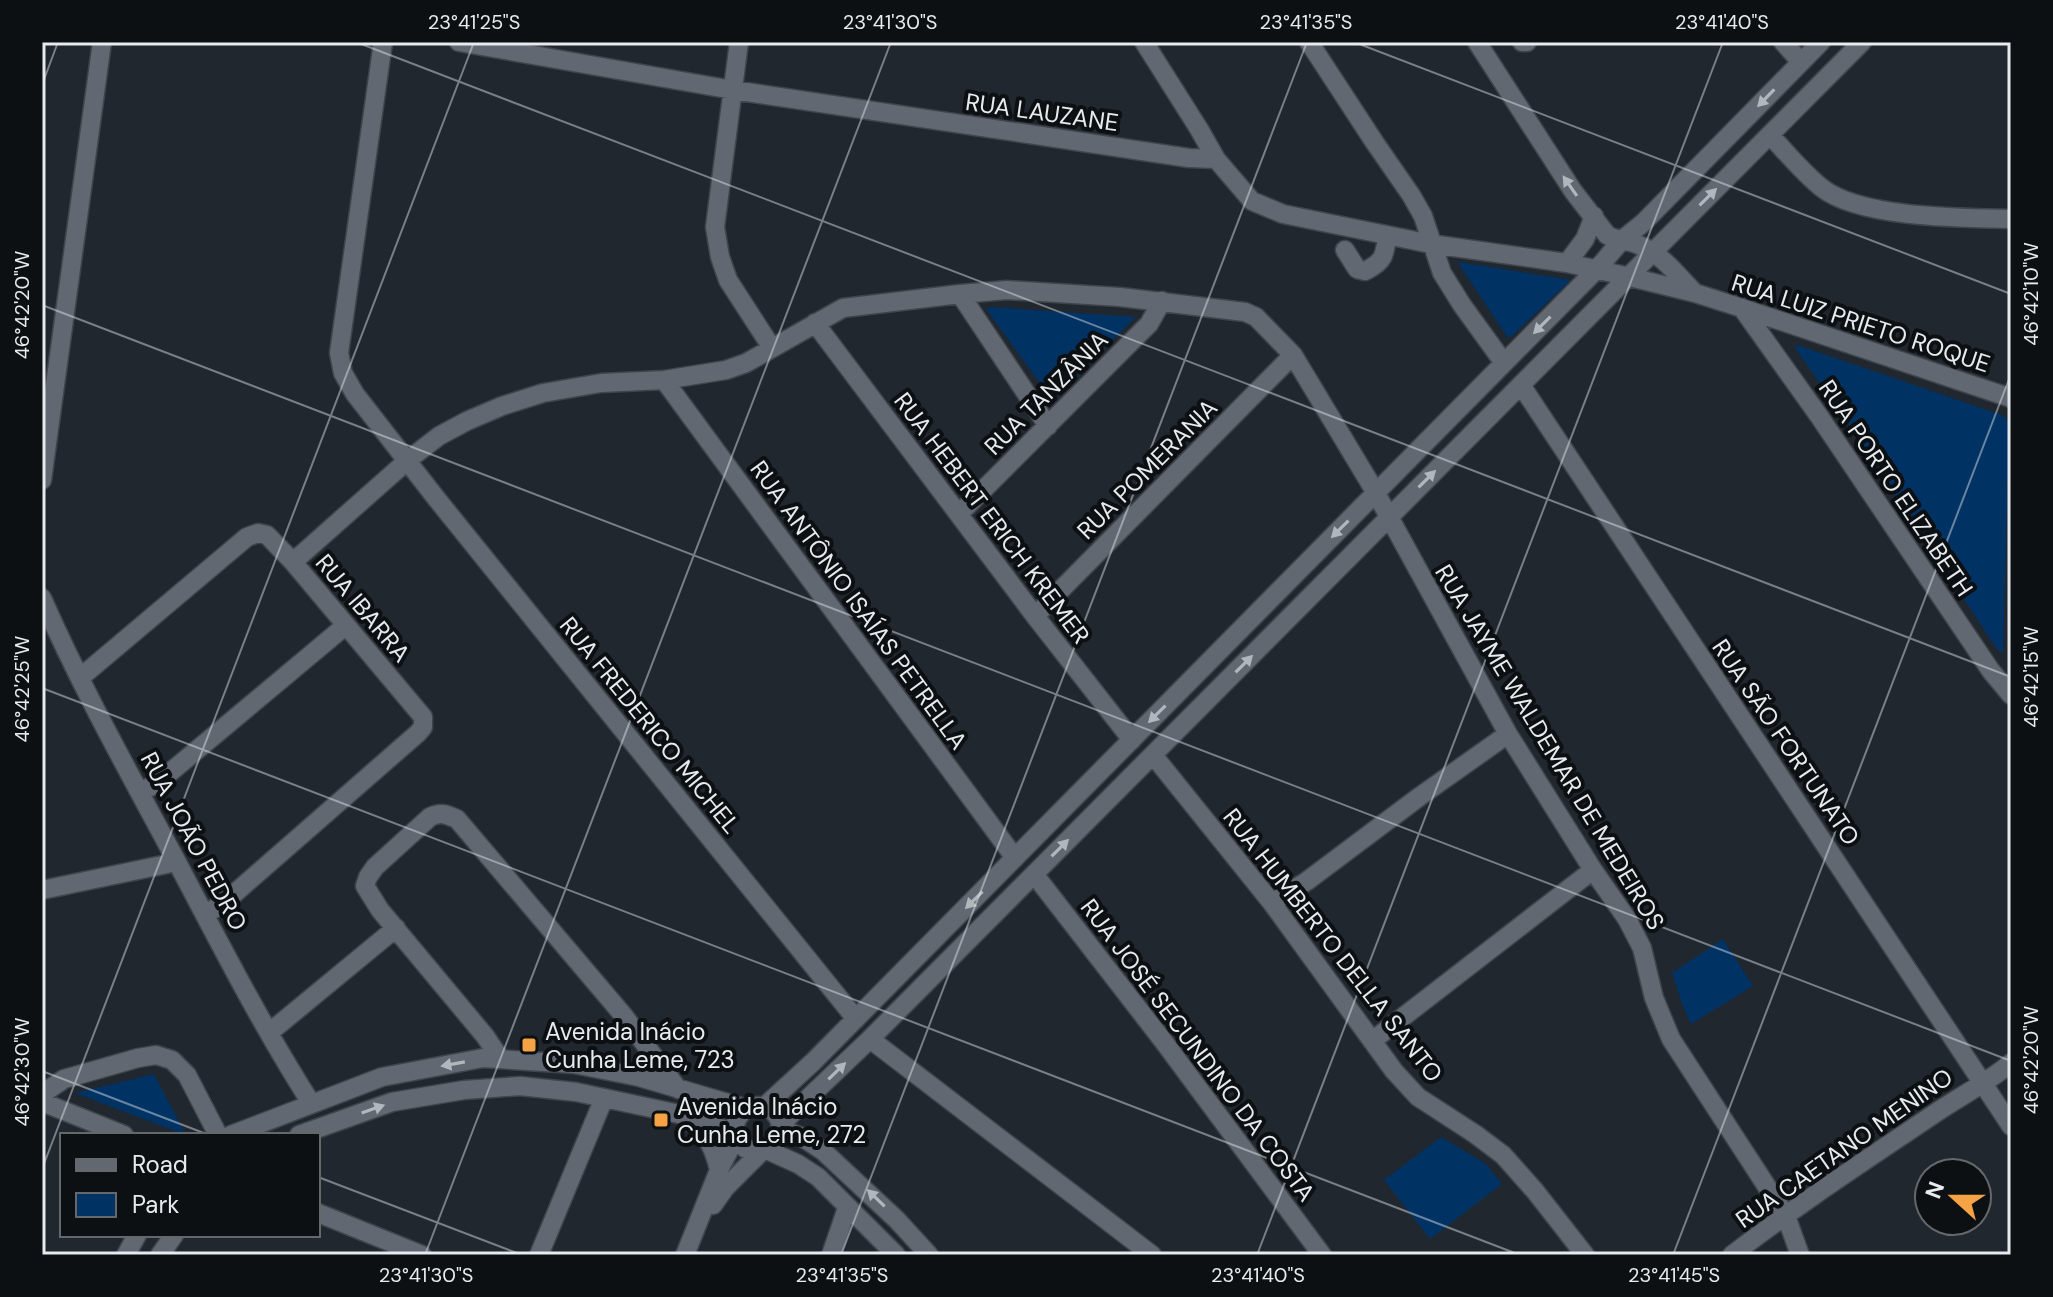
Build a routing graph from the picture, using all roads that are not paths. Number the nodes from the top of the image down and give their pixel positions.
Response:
1 (102, 42) edge
2 (383, 42) edge
3 (459, 42) edge
4 (739, 42) edge
5 (1144, 42) edge
6 (1309, 42) edge
7 (1477, 42) edge
8 (1783, 42) edge
9 (1821, 42) edge
10 (1862, 42) edge
11 (1801, 62) junction
12 (733, 90) junction
13 (1770, 135) junction
14 (1216, 159) junction
15 (1594, 216) junction
16 (2011, 219) edge
17 (1387, 235) junction
18 (1622, 240) junction
19 (1431, 244) junction
20 (1345, 250) dead end
21 (1654, 252) junction
22 (1567, 263) junction
23 (1597, 269) junction
24 (1630, 277) junction
25 (1695, 293) junction
26 (960, 294) junction
27 (1162, 301) junction
28 (1742, 308) junction
29 (815, 323) junction
30 (772, 348) junction
31 (1293, 355) junction
32 (50, 360) edge
33 (1504, 363) junction
34 (664, 380) junction
35 (1521, 385) junction
36 (2011, 398) edge
37 (1048, 426) junction
38 (408, 460) junction
39 (42, 480) edge
40 (1376, 493) junction
41 (959, 514) junction
42 (1388, 518) junction
43 (293, 562) junction
44 (42, 598) edge
45 (1035, 616) junction
46 (345, 626) junction
47 (81, 677) junction
48 (2011, 695) edge
49 (1508, 734) junction
50 (1132, 740) junction
51 (1153, 755) junction
52 (140, 793) junction
53 (1015, 858) junction
54 (176, 860) junction
55 (1593, 870) junction
56 (1034, 874) junction
57 (42, 890) edge
58 (1272, 903) junction
59 (205, 915) junction
60 (396, 928) junction
61 (856, 1019) junction
62 (270, 1032) junction
63 (870, 1039) junction
64 (1372, 1041) junction
65 (500, 1058) junction
66 (2011, 1063) edge
67 (1983, 1082) junction
68 (678, 1089) junction
69 (42, 1094) edge
70 (604, 1098) junction
71 (42, 1102) edge
72 (311, 1103) junction
73 (756, 1108) junction
74 (679, 1114) junction
75 (2011, 1126) edge
76 (781, 1127) junction
77 (119, 1133) edge
78 (217, 1133) edge
79 (236, 1133) edge
80 (305, 1133) edge
81 (736, 1135) junction
82 (764, 1151) junction
83 (719, 1170) junction
84 (847, 1208) junction
85 (320, 1214) edge
86 (1786, 1216) junction
87 (698, 1227) junction
88 (136, 1237) edge
89 (173, 1237) edge
90 (126, 1255) edge
91 (160, 1255) edge
92 (422, 1255) edge
93 (539, 1255) edge
94 (685, 1255) edge
95 (831, 1255) edge
96 (896, 1255) edge
97 (929, 1255) edge
98 (1152, 1255) edge
99 (1322, 1255) edge
100 (1585, 1255) edge
101 (1732, 1255) edge
102 (1800, 1255) edge

1 - 32 street
2 - 38 street, RUA FREDERICO MICHEL
3 - 12 street, RUA LAUZANE
4 - 12 street
5 - 14 street
6 - 19 street
15 -> 7 street
8 - 11 street
9 - 11 street
10 - 13 street
11 -> 18 street
12 - 14 street, RUA LAUZANE
12 - 30 street
13 - 16 street
21 -> 13 street
14 - 17 street
15 - 18 street
15 - 22 street
17 - 19 street
17 - 20 street
18 - 21 street
18 - 23 street
19 - 22 street
19 - 33 street
21 - 24 street
21 - 25 street, RUA LUIZ PRIETO ROQUE
22 - 23 street
23 - 24 street, RUA LUIZ PRIETO ROQUE
23 -> 33 street
24 - 25 street, RUA LUIZ PRIETO ROQUE
24 - 35 street
25 - 28 street, RUA LUIZ PRIETO ROQUE
26 - 27 street, RUA JAYME WALDEMAR DE MEDEIROS
26 - 29 street, RUA JAYME WALDEMAR DE MEDEIROS
26 - 37 street
27 - 31 street, RUA JAYME WALDEMAR DE MEDEIROS
27 - 37 street, RUA TANZÂNIA
28 - 36 street, RUA LUIZ PRIETO ROQUE
28 - 48 street, RUA PORTO ELIZABETH
29 - 30 street, RUA JAYME WALDEMAR DE MEDEIROS
29 - 41 street, RUA HEBERT ERICH KREMER
30 - 34 street, RUA JAYME WALDEMAR DE MEDEIROS
31 - 40 street, RUA JAYME WALDEMAR DE MEDEIROS
31 - 45 street, RUA POMERANIA
32 - 39 street
33 - 40 street
34 - 38 street, RUA JAYME WALDEMAR DE MEDEIROS
34 - 53 street, RUA ANTÔNIO ISAÍAS PETRELLA
42 -> 35 street
35 - 67 street, RUA SÃO FORTUNATO
37 - 41 street, RUA TANZÂNIA
38 - 43 street, RUA JAYME WALDEMAR DE MEDEIROS
38 - 61 street, RUA FREDERICO MICHEL
40 - 42 street, RUA JAYME WALDEMAR DE MEDEIROS
40 -> 50 street
41 - 45 street, RUA HEBERT ERICH KREMER
42 - 49 street, RUA JAYME WALDEMAR DE MEDEIROS
51 -> 42 street
43 - 46 street, RUA IBARRA
43 - 47 street, RUA IBARRA
44 - 47 street, RUA JOÃO PEDRO
45 - 50 street, RUA HEBERT ERICH KREMER
46 - 52 street
46 - 59 street, RUA IBARRA
47 - 52 street, RUA JOÃO PEDRO
49 - 55 street, RUA JAYME WALDEMAR DE MEDEIROS
49 - 58 street
50 - 53 street
56 -> 51 street
51 - 58 street, RUA HUMBERTO DELLA SANTO
52 - 54 street, RUA JOÃO PEDRO
53 -> 61 street
54 - 57 street
54 - 59 street, RUA JOÃO PEDRO
55 - 64 street
55 - 86 street, RUA JAYME WALDEMAR DE MEDEIROS
56 - 63 street
56 - 99 street, RUA JOSÉ SECUNDINO DA COSTA
58 - 64 street, RUA HUMBERTO DELLA SANTO
59 - 62 street, RUA JOÃO PEDRO
60 - 62 street
60 - 65 street
60 - 68 street
61 - 73 street
62 - 72 street, RUA JOÃO PEDRO
76 -> 63 street
63 - 98 street
64 - 100 street, RUA HUMBERTO DELLA SANTO
65 - 68 street
65 -> 72 street
66 - 67 street, RUA CAETANO MENINO
67 - 75 street, RUA SÃO FORTUNATO
67 - 86 street, RUA CAETANO MENINO
68 - 73 street
69 - 78 street
70 - 74 street
80 -> 70 street
70 - 93 street
71 - 77 street
72 - 79 street
73 - 76 street
73 - 81 street
74 - 81 street
74 - 83 street
76 - 82 street
97 -> 76 street
81 - 82 street
81 - 83 street
82 - 84 street
82 - 87 street
83 - 87 street
84 - 95 street
84 - 96 street
85 - 92 street
86 - 101 street, RUA CAETANO MENINO
86 - 102 street, RUA JAYME WALDEMAR DE MEDEIROS
87 - 94 street
88 - 90 street
89 - 91 street

